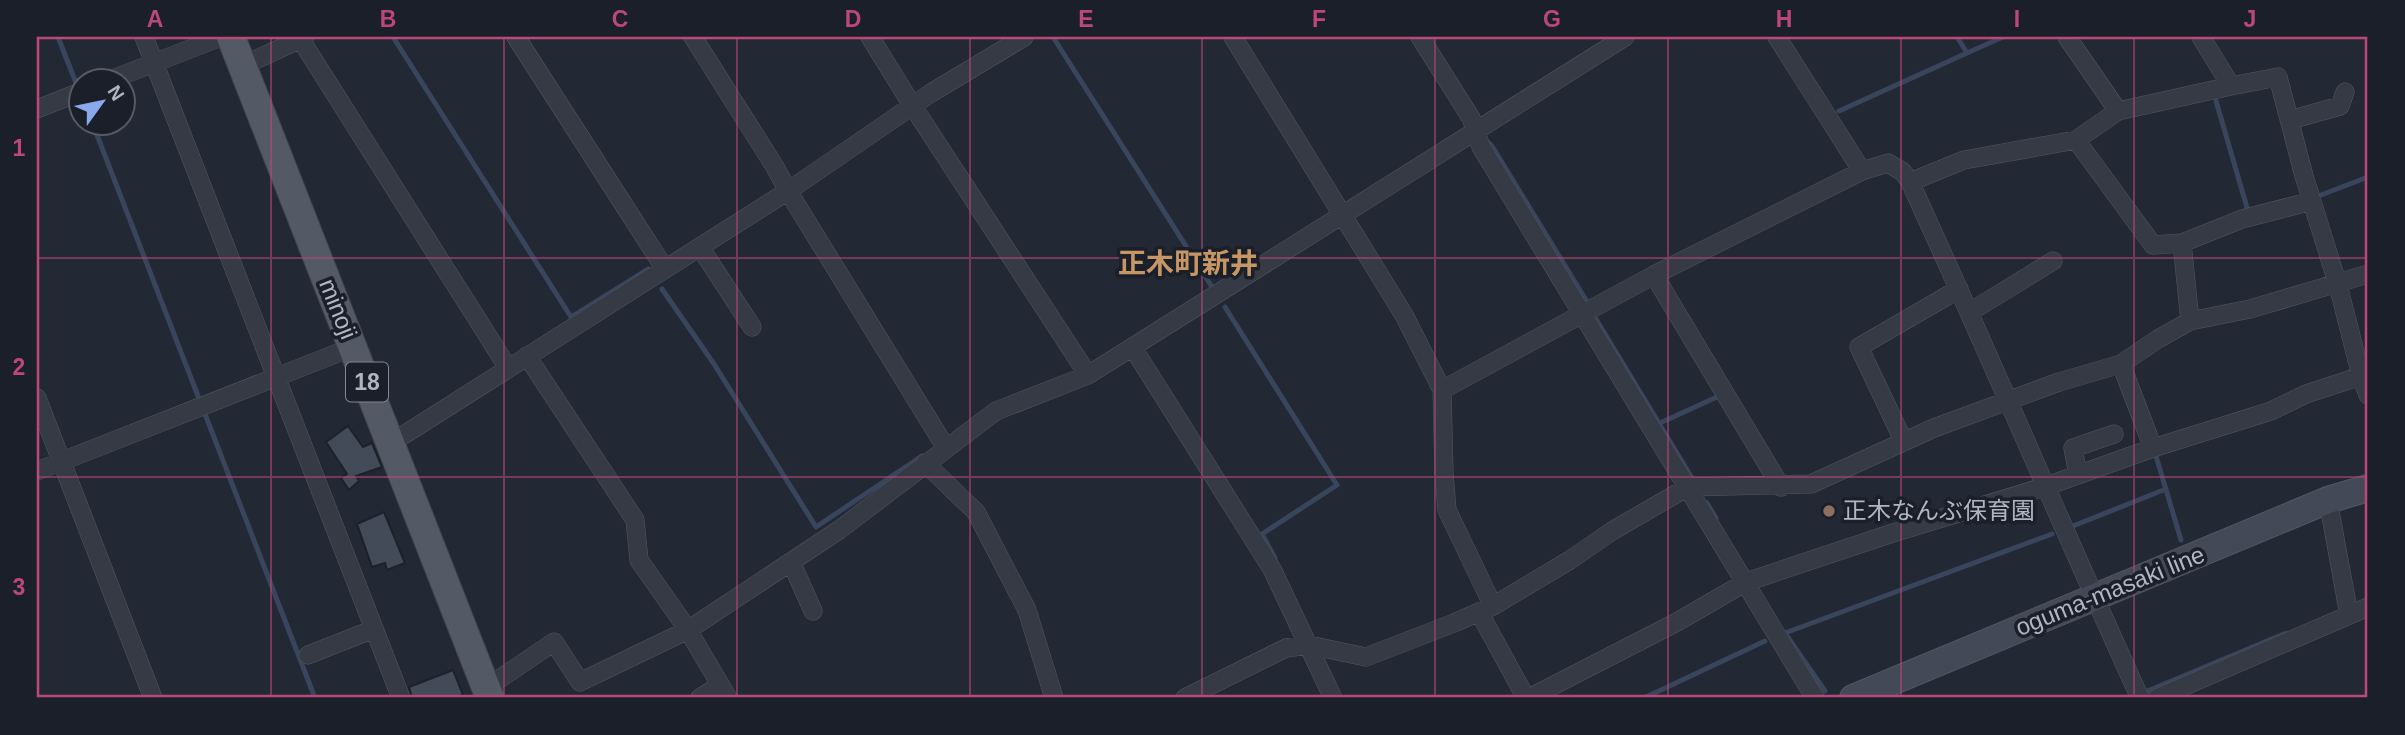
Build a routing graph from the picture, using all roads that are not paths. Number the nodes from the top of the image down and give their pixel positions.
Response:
1 (144, 37) edge
2 (221, 37) edge
3 (231, 37) edge
4 (516, 37) edge
5 (693, 37) edge
6 (870, 37) edge
7 (1024, 37) edge
8 (1233, 37) edge
9 (1420, 37) edge
10 (1625, 37) edge
11 (1777, 37) edge
12 (2067, 37) edge
13 (2201, 37) edge
14 (303, 38) edge
15 (154, 63) junction
16 (242, 66) junction
17 (136, 70) edge
18 (2231, 86) junction
19 (2345, 92) dead end
20 (66, 98) edge
21 (912, 105) junction
22 (37, 109) edge
23 (2118, 111) junction
24 (2290, 120) junction
25 (1476, 132) junction
26 (2076, 140) junction
27 (1862, 171) junction
28 (1910, 182) junction
29 (788, 191) junction
30 (2312, 201) junction
31 (1343, 214) junction
32 (2182, 243) junction
33 (700, 247) junction
34 (2053, 261) dead end
35 (665, 269) junction
36 (2368, 274) edge
37 (1654, 275) junction
38 (2338, 285) junction
39 (1959, 289) junction
40 (1970, 312) junction
41 (1582, 313) junction
42 (2190, 321) junction
43 (752, 327) dead end
44 (353, 347) junction
45 (1133, 348) junction
46 (527, 356) junction
47 (2121, 364) junction
48 (508, 368) junction
49 (1088, 375) junction
50 (276, 377) junction
51 (2366, 387) edge
52 (1442, 390) junction
53 (37, 398) edge
54 (2008, 401) junction
55 (2114, 434) dead end
56 (1904, 442) junction
57 (391, 443) junction
58 (946, 448) junction
59 (2153, 448) junction
60 (61, 461) junction
61 (925, 463) junction
62 (37, 471) edge
63 (2078, 475) junction
64 (1781, 486) junction
65 (1688, 487) junction
66 (2044, 487) junction
67 (2368, 488) edge
68 (2328, 500) junction
69 (791, 562) junction
70 (1746, 582) junction
71 (2094, 597) junction
72 (2368, 607) edge
73 (1486, 609) junction
74 (813, 611) dead end
75 (2349, 615) junction
76 (374, 629) junction
77 (688, 630) junction
78 (1309, 645) junction
79 (308, 655) dead end
80 (724, 692) edge
81 (488, 693) edge
82 (153, 698) edge
83 (401, 698) edge
84 (701, 698) edge
85 (1054, 698) edge
86 (1185, 698) edge
87 (1333, 698) edge
88 (1528, 698) edge
89 (1815, 698) edge
90 (1853, 698) edge
91 (2140, 698) edge
92 (2157, 698) edge

1 - 15 street
2 - 15 street
3 - 16 main road, minoji / 18
4 - 35 street
5 - 29 street
6 - 21 street
7 - 21 street
8 - 31 street
9 - 25 street
10 - 25 street
11 - 27 street
12 - 23 street
13 - 18 street
14 - 16 street
14 - 48 street
15 - 17 street
15 - 50 street
16 - 44 main road, minoji / 18
18 - 23 street
18 - 24 street
19 - 24 street
20 - 22 street
21 - 29 street
21 - 49 street
23 - 26 street
24 - 30 street
25 - 31 street
25 - 41 street
26 - 28 street
26 - 32 street
27 - 28 street
27 - 37 street
28 - 39 street
29 - 33 street
29 - 58 street
30 - 32 street
30 - 38 street
31 - 45 street
31 - 52 street
32 - 42 street
33 - 35 street
33 - 43 street
34 - 40 street
35 - 46 street
36 - 38 street
37 - 41 street
37 - 64 street
38 - 42 street
38 - 51 street
39 - 40 street
39 - 56 street
40 - 54 street
41 - 52 street
41 - 65 street
42 - 47 street
44 - 50 street
44 - 57 main road, minoji / 18
45 - 49 street
45 - 78 street
46 - 48 street
46 - 77 street
47 - 54 street
47 - 59 street
48 - 57 street
49 - 58 street
50 - 60 street
50 - 76 street
51 - 59 street
52 - 73 street
53 - 60 street
54 - 56 street
54 - 66 street
55 - 63 street
56 - 64 street
57 - 81 main road, minoji / 18
58 - 61 street
59 - 63 street
60 - 62 street
60 - 82 street
61 - 69 street
61 - 85 street
63 - 66 street
64 - 65 street
65 - 70 street
65 - 73 street
66 - 70 street
66 - 71 street
67 - 68 main road, oguma-masaki line
68 - 71 main road, oguma-masaki line
68 - 75 street
69 - 74 street
69 - 77 street
70 - 88 street
70 - 89 street
71 - 90 main road, oguma-masaki line
71 - 91 street
72 - 75 street
73 - 78 street
73 - 88 street
75 - 92 street
76 - 79 street
76 - 83 street
77 - 80 street
77 - 81 street
78 - 86 street
78 - 87 street
80 - 84 street

